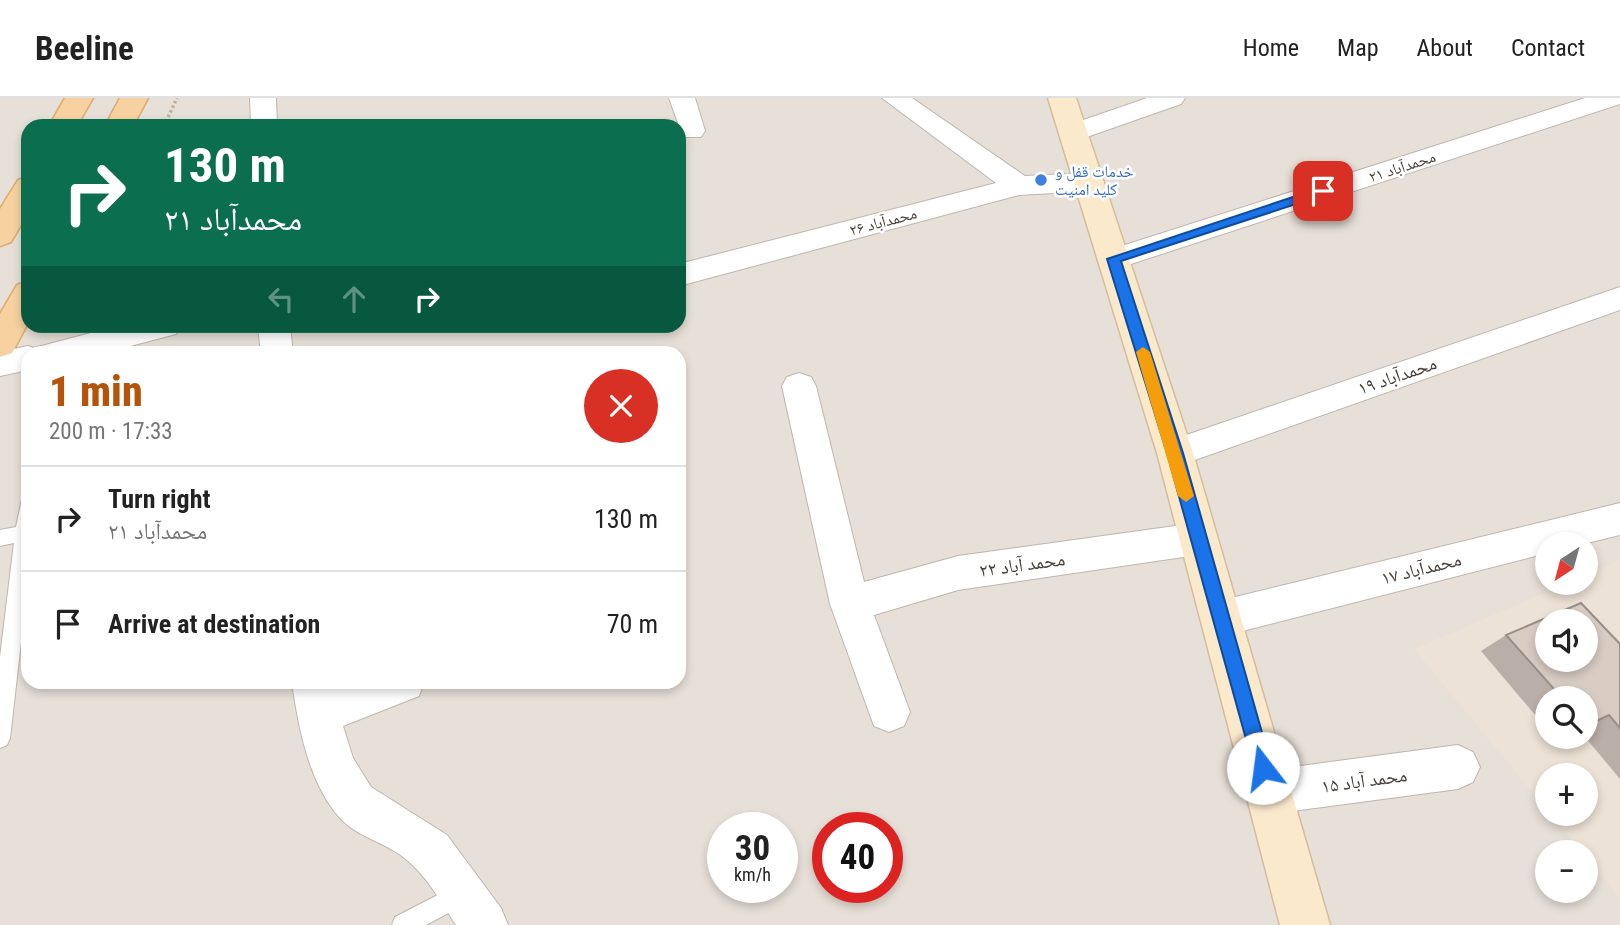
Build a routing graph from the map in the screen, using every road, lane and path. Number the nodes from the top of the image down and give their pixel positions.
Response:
1 (79, 98) edge
2 (134, 98) edge
3 (177, 98) edge
4 (263, 98) edge
5 (681, 98) edge
6 (895, 98) edge
7 (1172, 98) edge
8 (1611, 98) edge
9 (1068, 115) edge
10 (67, 119) edge
11 (123, 119) edge
12 (167, 119) edge
13 (264, 119) edge
14 (692, 131) dead end
15 (1090, 183) junction
16 (1019, 186) junction
17 (21, 199) edge
18 (0, 235) edge
19 (1114, 259) junction
20 (686, 273) edge
21 (1620, 298) edge
22 (21, 306) edge
23 (135, 333) edge
24 (0, 344) edge
25 (79, 346) edge
26 (21, 359) edge
27 (0, 364) edge
28 (799, 386) dead end
29 (1175, 453) junction
30 (1620, 519) edge
31 (21, 533) edge
32 (0, 538) edge
33 (1198, 539) junction
34 (21, 572) edge
35 (850, 604) junction
36 (1223, 618) junction
37 (367, 689) edge
38 (315, 699) edge
39 (889, 712) dead end
40 (0, 738) edge
41 (1458, 767) dead end
42 (1270, 792) junction
43 (473, 909) edge
44 (403, 925) edge
45 (1305, 925) edge

1 - 10 main road
2 - 11 main road
3 - 12 path
4 - 13 street
5 - 14 street
6 - 16 street
7 - 9 street
8 - 19 street, محمدآباد ۲۱
9 - 15 street
15 - 16 street, محمدآباد ۲۶
15 - 19 street
16 - 20 street, محمدآباد ۲۶
17 - 18 main road
19 - 29 street
21 - 29 street, محمدآباد ۱۹
22 - 24 main road
23 - 25 street
26 - 27 street
28 - 35 street
29 - 33 street
30 - 36 street, محمدآباد ۱۷
31 - 32 lane
33 - 35 street, محمد آباد ۲۲
33 - 36 street
34 - 40 lane
35 - 39 street
36 - 42 street
37 - 38 street
38 - 43 street
41 - 42 street, محمد آباد ۱۵
42 - 45 street
43 - 44 lane

